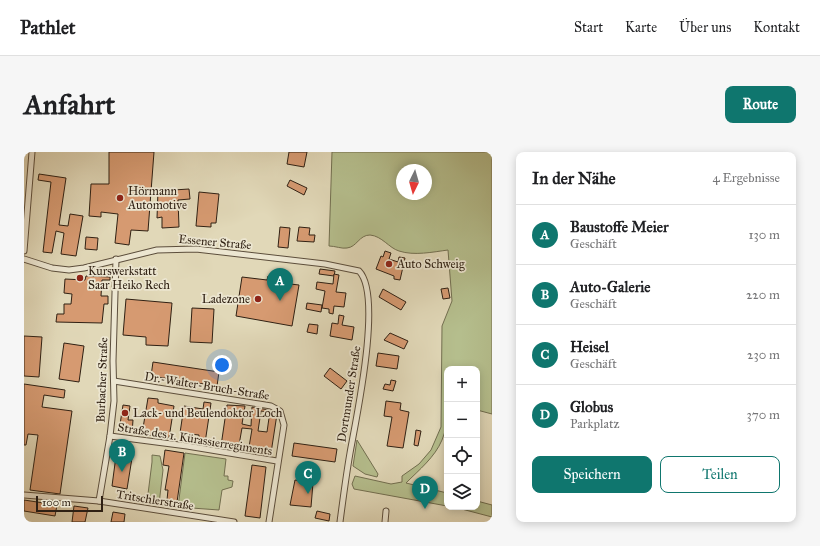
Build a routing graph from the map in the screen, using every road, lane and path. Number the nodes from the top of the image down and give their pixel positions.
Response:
1 (32, 152) edge
2 (24, 251) edge
3 (24, 259) edge
4 (116, 259) junction
5 (359, 271) joint
6 (114, 381) junction
7 (110, 436) junction
8 (277, 461) junction
9 (24, 495) edge
10 (99, 501) junction
11 (386, 512) dead end
12 (234, 522) edge
13 (269, 522) edge
14 (340, 522) edge
15 (385, 522) edge

1 - 2 street
3 - 4 street, Essener Straße
4 - 5 street, Essener Straße
4 - 6 street, Burbacher Straße
5 - 14 street, Dortmunder Straße
6 - 7 street, Burbacher Straße
6 - 8 street, Dr.-Walter-Bruch-Straße
7 - 8 street, Straße des 1. Kürassierregiments
7 - 10 street, Burbacher Straße
8 - 13 street, Dr.-Walter-Bruch-Straße
9 - 10 street, Tritschlerstraße
10 - 12 street, Tritschlerstraße
11 - 15 street

